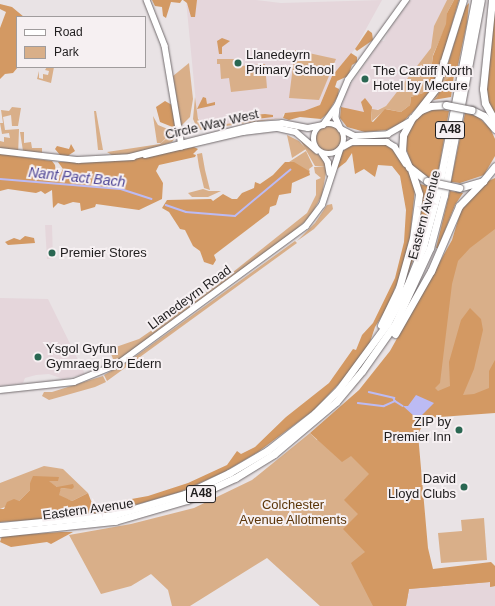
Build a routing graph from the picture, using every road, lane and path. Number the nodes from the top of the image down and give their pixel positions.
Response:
1 (147, 0) edge
2 (406, 0) edge
3 (463, 0) edge
4 (475, 0) edge
5 (481, 0) edge
6 (492, 0) edge
7 (337, 106) junction
8 (415, 115) junction
9 (409, 122) junction
10 (323, 125) junction
11 (494, 125) edge
12 (341, 129) junction
13 (180, 135) junction
14 (196, 138) junction
15 (181, 145) junction
16 (156, 149) junction
17 (341, 149) junction
18 (0, 151) edge
19 (319, 151) junction
20 (130, 157) junction
21 (495, 166) edge
22 (410, 169) junction
23 (330, 173) junction
24 (495, 174) edge
25 (485, 180) junction
26 (367, 354) junction
27 (362, 371) junction
28 (0, 390) edge
29 (0, 526) edge
30 (0, 533) edge

1 - 13 street
2 - 7 street
3 - 8 main road, A48
4 - 26 main road, Eastern Avenue / A48
5 - 27 main road, Eastern Avenue / A48
6 - 11 main road
7 - 10 street
7 - 12 street
8 - 9 main road
8 - 11 main road, bridge
9 - 12 street
9 - 22 main road
10 - 12 street
10 - 14 street, Circle Way West
10 - 19 street
12 - 17 street
13 - 14 street
13 - 15 street
13 - 16 street
14 - 15 street, Circle Way West
15 - 16 street, Circle Way West
15 - 19 street, Circle Way West
15 - 20 street, Circle Way West
16 - 20 street, Circle Way West
17 - 19 street
17 - 22 street
17 - 23 street, Llanedeyrn Road
18 - 20 street, Circle Way West
19 - 23 street
21 - 25 main road
22 - 25 main road, bridge
22 - 26 main road, A48
23 - 28 street, Llanedeyrn Road
24 - 25 main road
25 - 27 main road, A48
26 - 29 main road, Eastern Avenue / A48
27 - 30 main road, Eastern Avenue / A48

